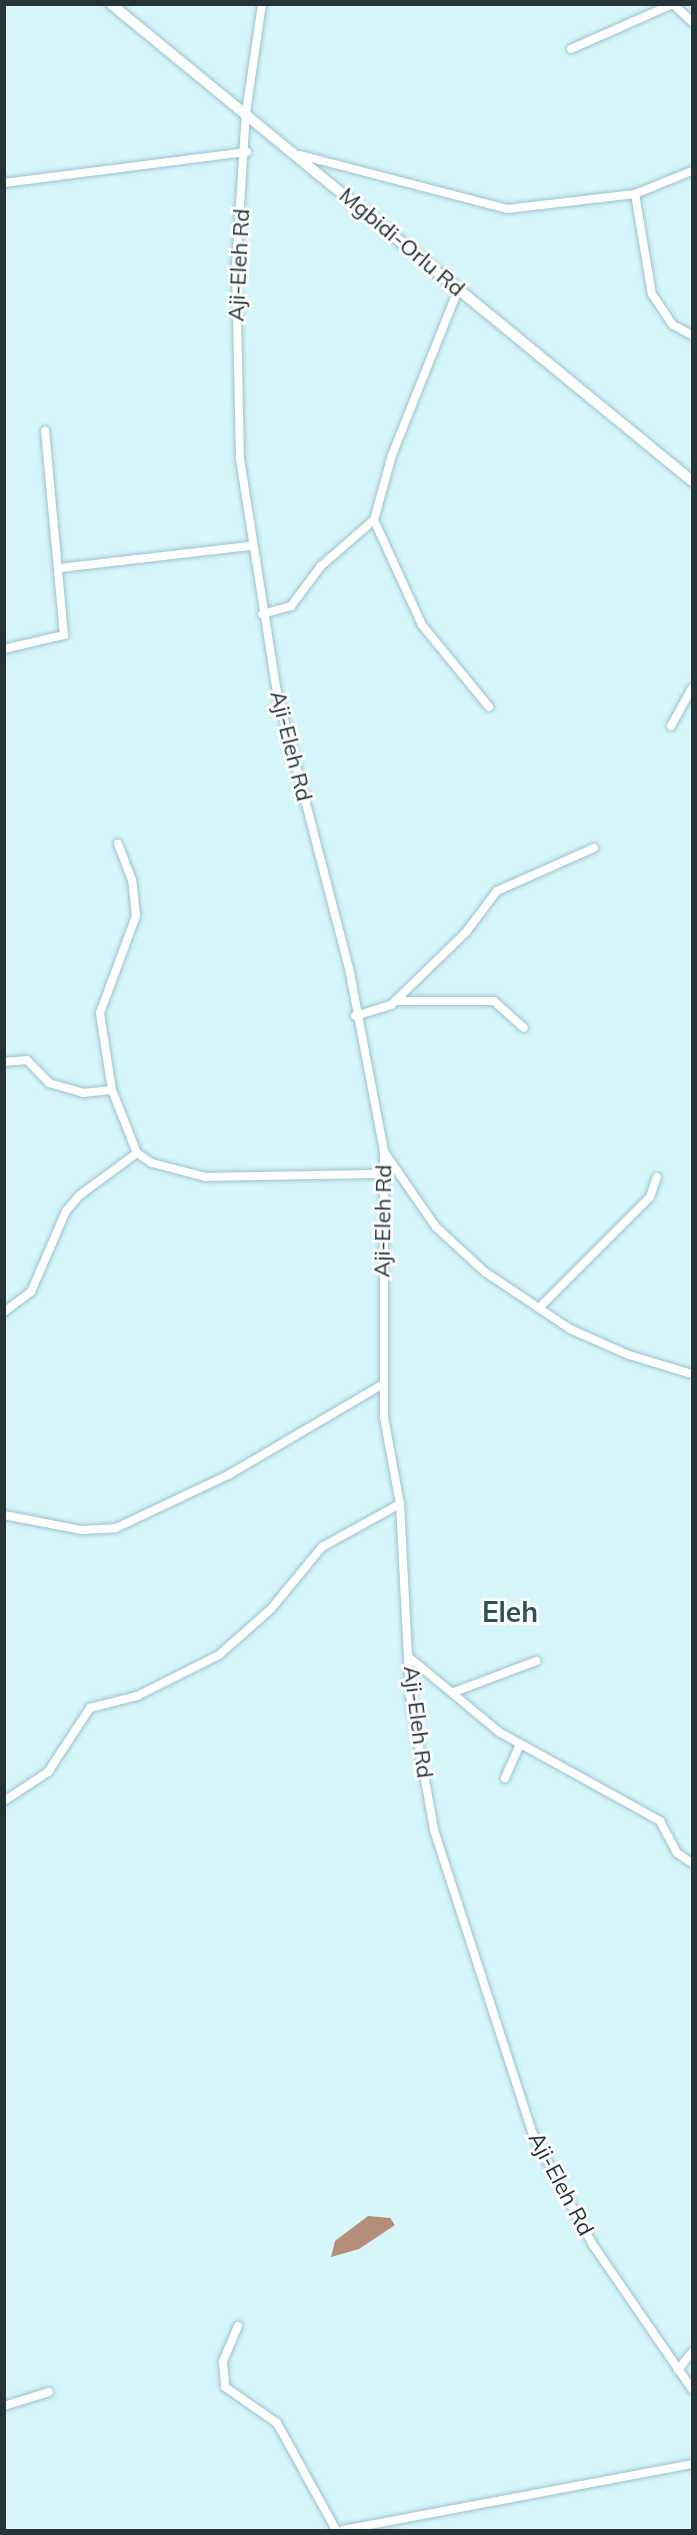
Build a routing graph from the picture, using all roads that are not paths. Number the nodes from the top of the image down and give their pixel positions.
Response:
1 (111, 4) edge
2 (262, 4) edge
3 (673, 4) edge
4 (693, 22) edge
5 (571, 49) dead end
6 (246, 112) junction
7 (247, 152) junction
8 (300, 155) junction
9 (693, 171) edge
10 (4, 183) edge
11 (635, 194) junction
12 (458, 290) junction
13 (693, 335) edge
14 (45, 431) dead end
15 (693, 481) edge
16 (374, 520) junction
17 (250, 546) junction
18 (60, 568) junction
19 (262, 614) junction
20 (4, 649) edge
21 (693, 688) edge
22 (489, 707) dead end
23 (671, 726) dead end
24 (118, 844) dead end
25 (594, 848) dead end
26 (395, 1001) junction
27 (355, 1016) junction
28 (525, 1028) dead end
29 (4, 1062) edge
30 (112, 1090) junction
31 (384, 1152) junction
32 (137, 1153) junction
33 (383, 1174) junction
34 (657, 1177) dead end
35 (539, 1308) junction
36 (4, 1312) edge
37 (693, 1374) edge
38 (382, 1385) junction
39 (400, 1504) junction
40 (4, 1515) edge
41 (410, 1658) junction
42 (536, 1661) dead end
43 (454, 1692) junction
44 (520, 1745) junction
45 (505, 1778) dead end
46 (4, 1801) edge
47 (693, 1863) edge
48 (238, 2326) dead end
49 (693, 2352) edge
50 (678, 2370) junction
51 (693, 2390) edge
52 (49, 2392) dead end
53 (4, 2406) edge
54 (693, 2464) edge
55 (336, 2530) edge
56 (348, 2530) edge

1 - 6 main road, Mgbidi-Orlu Rd
2 - 6 street, Aji-Eleh Rd
3 - 4 street
3 - 5 street
6 - 7 street, Aji-Eleh Rd
6 - 8 main road, Mgbidi-Orlu Rd
7 - 10 street
7 - 17 street, Aji-Eleh Rd
8 - 11 street
8 - 12 main road, Mgbidi-Orlu Rd
9 - 11 street
11 - 13 street
12 - 15 main road, Mgbidi-Orlu Rd
12 - 16 street
14 - 18 street
16 - 19 street
16 - 22 street
17 - 18 street
17 - 19 street, Aji-Eleh Rd
18 - 20 street
19 - 27 street, Aji-Eleh Rd
21 - 23 street
24 - 30 street
25 - 26 street
26 - 27 street
26 - 28 street
27 - 31 street, Aji-Eleh Rd
29 - 30 street
30 - 32 street
31 - 33 street, Aji-Eleh Rd
31 - 35 street
32 - 33 street
32 - 36 street
33 - 38 street, Aji-Eleh Rd
34 - 35 street
35 - 37 street
38 - 39 street, Aji-Eleh Rd
38 - 40 street
39 - 41 street, Aji-Eleh Rd
39 - 46 street
41 - 43 street
41 - 50 street, Aji-Eleh Rd
42 - 43 street
43 - 44 street
44 - 45 street
44 - 47 street
48 - 55 street
49 - 50 street
50 - 51 street, Aji-Eleh Rd
52 - 53 street
54 - 56 street

